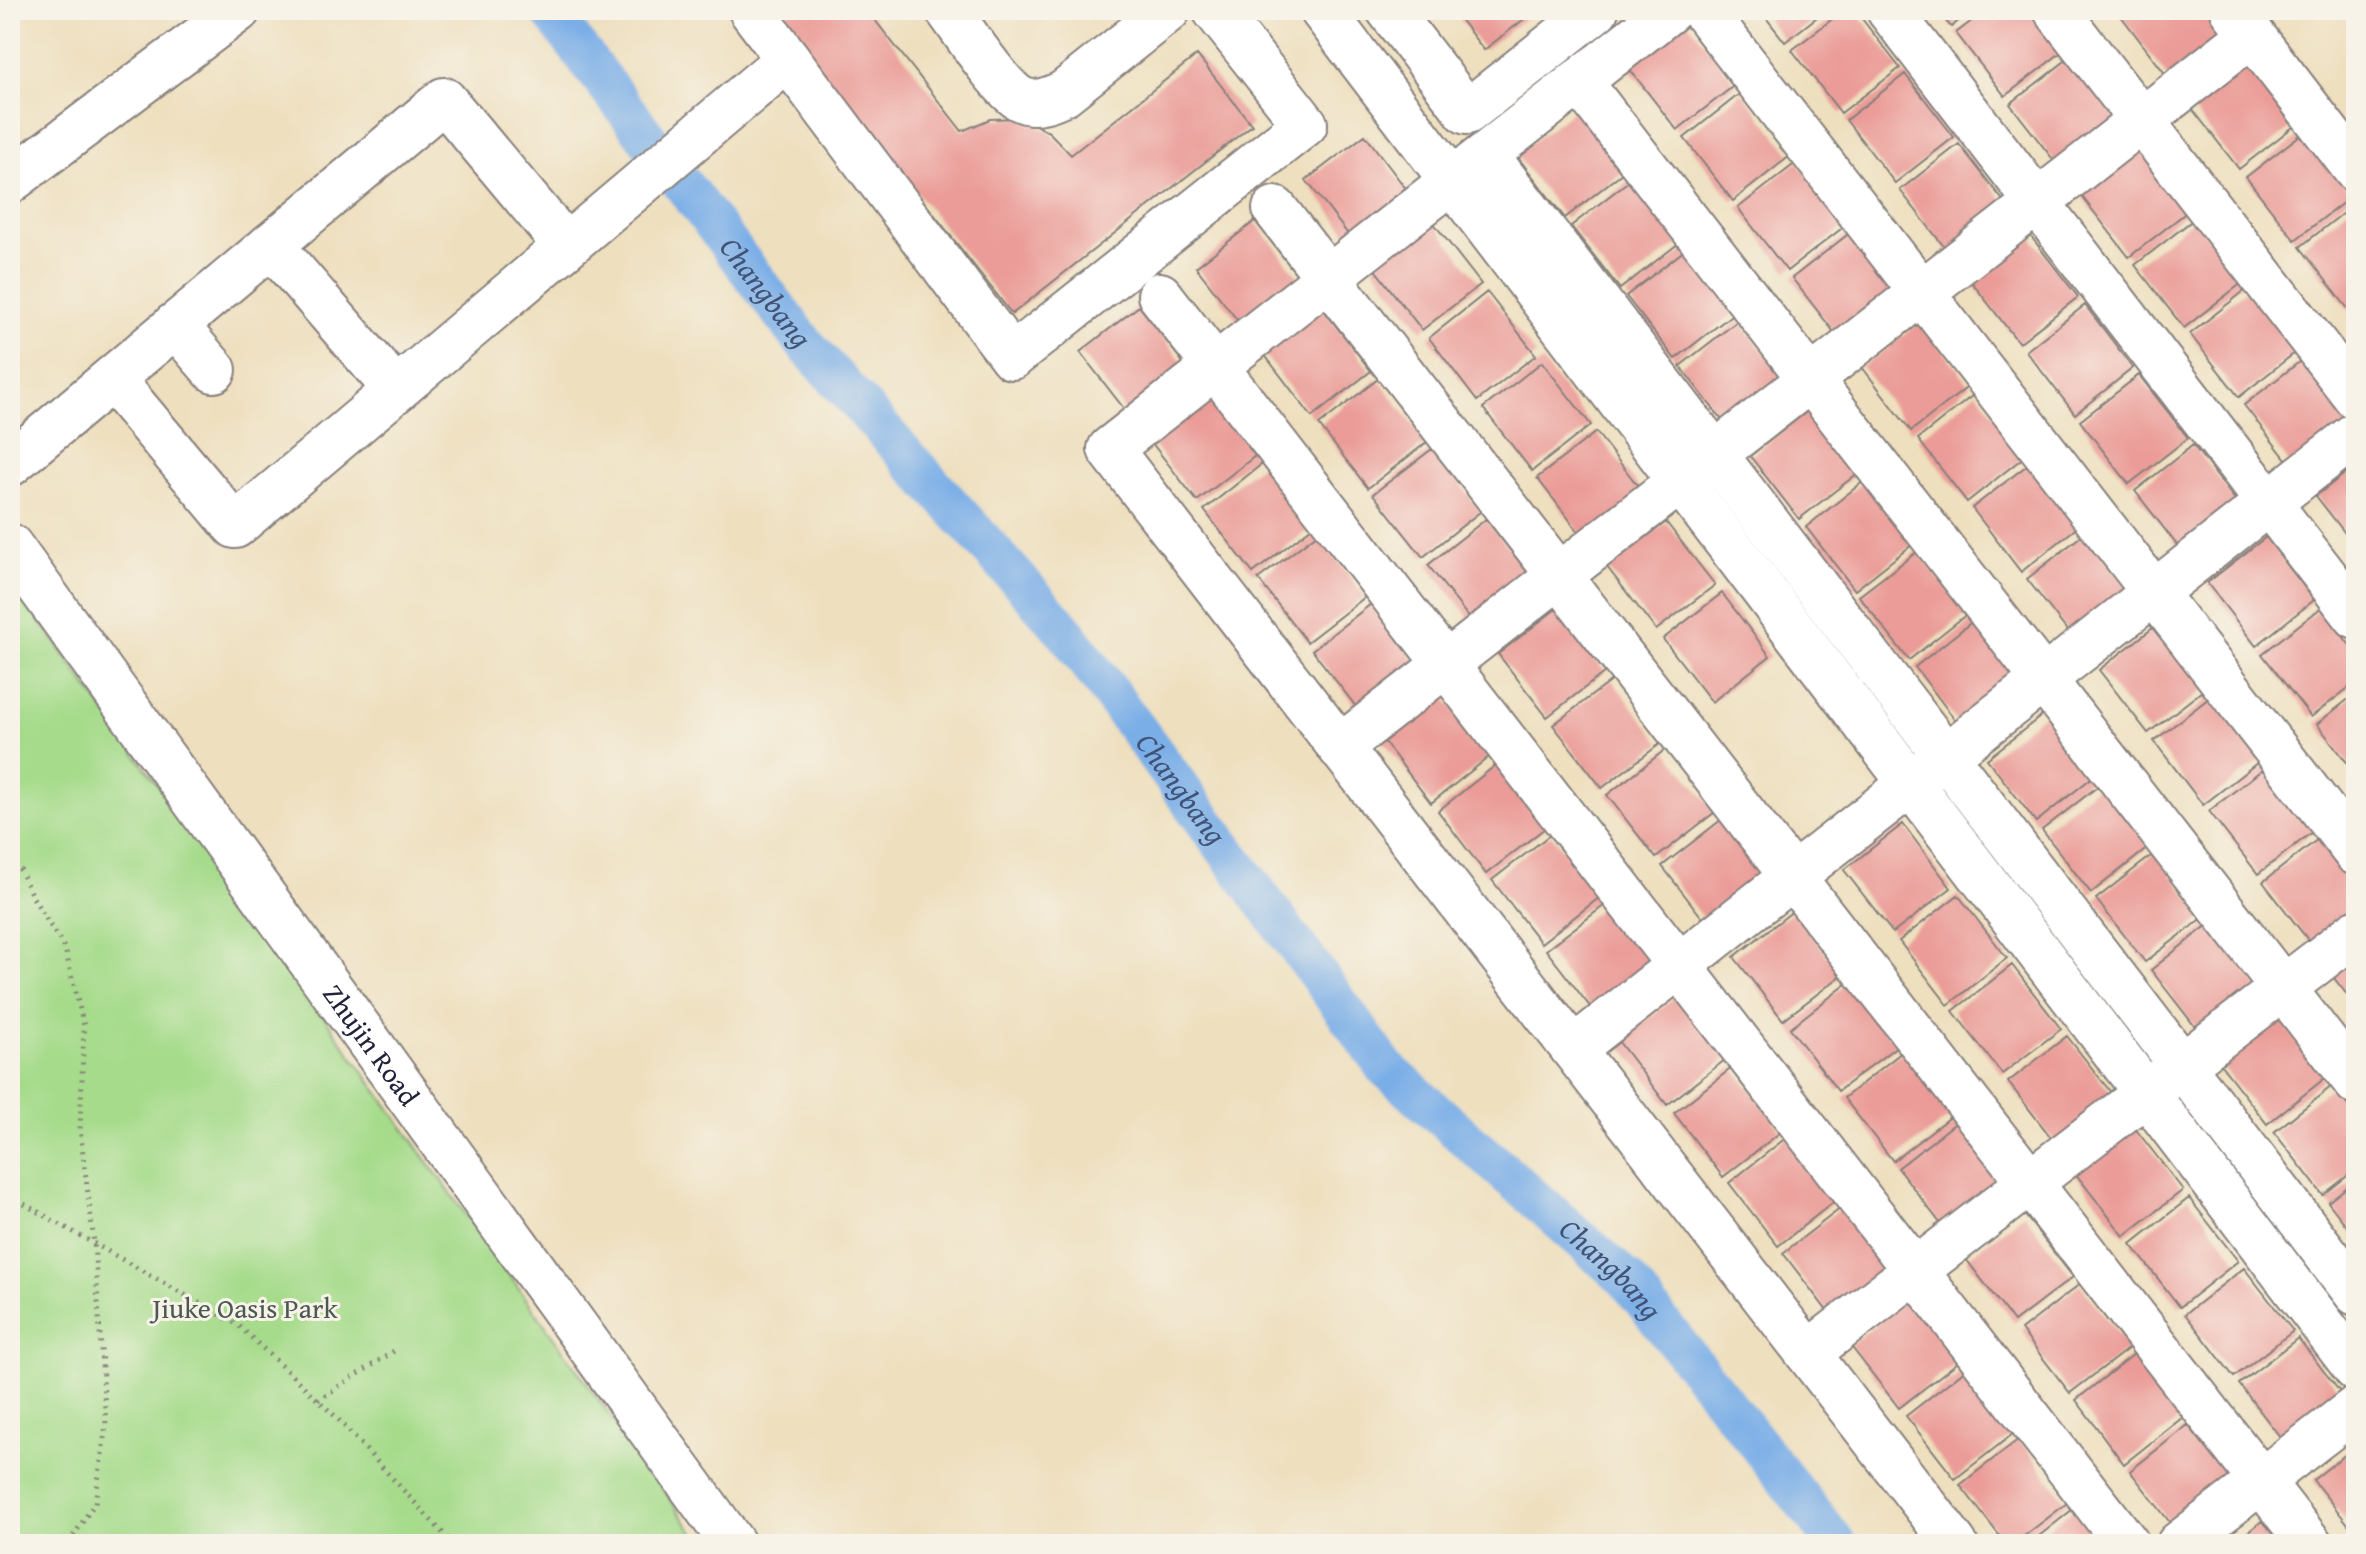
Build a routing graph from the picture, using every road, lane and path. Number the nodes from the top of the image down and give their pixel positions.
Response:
1 (238, 10) edge
2 (751, 10) edge
3 (948, 10) edge
4 (1168, 10) edge
5 (1215, 10) edge
6 (1322, 10) edge
7 (1389, 10) edge
8 (1670, 10) edge
9 (1703, 10) edge
10 (1889, 10) edge
11 (2056, 10) edge
12 (1594, 11) edge
13 (2242, 22) edge
14 (788, 59) junction
15 (1579, 81) junction
16 (2142, 120) junction
17 (1469, 168) junction
18 (2356, 170) edge
19 (10, 181) edge
20 (2037, 202) junction
21 (1275, 209) dead end
22 (271, 245) junction
23 (566, 246) junction
24 (1328, 278) junction
25 (1922, 292) junction
26 (1160, 295) dead end
27 (175, 325) junction
28 (1216, 367) junction
29 (214, 370) dead end
30 (112, 379) junction
31 (1811, 379) junction
32 (396, 390) junction
33 (2356, 397) edge
34 (2356, 434) edge
35 (1715, 454) junction
36 (10, 464) edge
37 (1680, 482) junction
38 (2269, 502) junction
39 (10, 546) edge
40 (1559, 576) junction
41 (2154, 593) junction
42 (2356, 616) edge
43 (1446, 665) junction
44 (2043, 679) junction
45 (1340, 747) junction
46 (1945, 756) junction
47 (1910, 783) junction
48 (10, 847) edge
49 (2356, 853) edge
50 (1792, 876) junction
51 (2356, 932) edge
52 (1679, 966) junction
53 (2283, 988) junction
54 (1573, 1049) junction
55 (2182, 1065) junction
56 (2356, 1082) edge
57 (2146, 1093) junction
58 (2029, 1182) junction
59 (10, 1196) edge
60 (94, 1242) junction
61 (1915, 1270) junction
62 (2356, 1293) edge
63 (397, 1349) dead end
64 (1808, 1353) junction
65 (2356, 1369) edge
66 (318, 1400) junction
67 (2356, 1408) edge
68 (2261, 1481) junction
69 (68, 1544) edge
70 (453, 1544) edge
71 (733, 1544) edge
72 (1955, 1544) edge
73 (2127, 1544) edge
74 (2179, 1544) edge
75 (2310, 1544) edge

1 - 19 street
2 - 14 street
3 - 4 street
5 - 14 street
6 - 17 street
7 - 12 street
8 - 15 street
9 - 25 street
10 - 20 street
11 - 16 street
13 - 16 street
13 - 18 street
14 - 23 street
15 - 17 street
15 - 31 street
16 - 20 street
16 - 33 street
17 - 24 street
17 - 35 street
17 - 37 street
20 - 25 street
20 - 38 street
21 - 24 street
22 - 23 street
22 - 27 street
22 - 32 street
23 - 32 street
24 - 28 street
24 - 40 street
25 - 31 street
25 - 41 street
26 - 28 street
27 - 29 street
27 - 30 street
28 - 43 street
28 - 45 street
30 - 32 street
30 - 36 street
31 - 35 street
31 - 44 street
34 - 38 street
35 - 37 street
35 - 46 street
37 - 40 street
37 - 47 street
38 - 41 street
38 - 42 street
39 - 71 street, Zhujin Road
40 - 43 street
40 - 50 street
41 - 44 street
41 - 49 street
43 - 45 street
43 - 52 street
44 - 46 street
44 - 53 street
45 - 54 street
46 - 47 street
46 - 55 street
47 - 50 street
47 - 57 street
48 - 60 path
50 - 52 street
50 - 58 street
51 - 53 street
52 - 54 street
52 - 61 street
53 - 55 street
53 - 56 street
54 - 64 street
55 - 57 street
55 - 62 street
57 - 58 street
57 - 65 street
58 - 61 street
58 - 68 street
59 - 60 path
60 - 66 path
60 - 69 path
61 - 64 street
61 - 73 street
63 - 66 path
64 - 72 street
66 - 70 path
67 - 68 street
68 - 74 street
68 - 75 street

